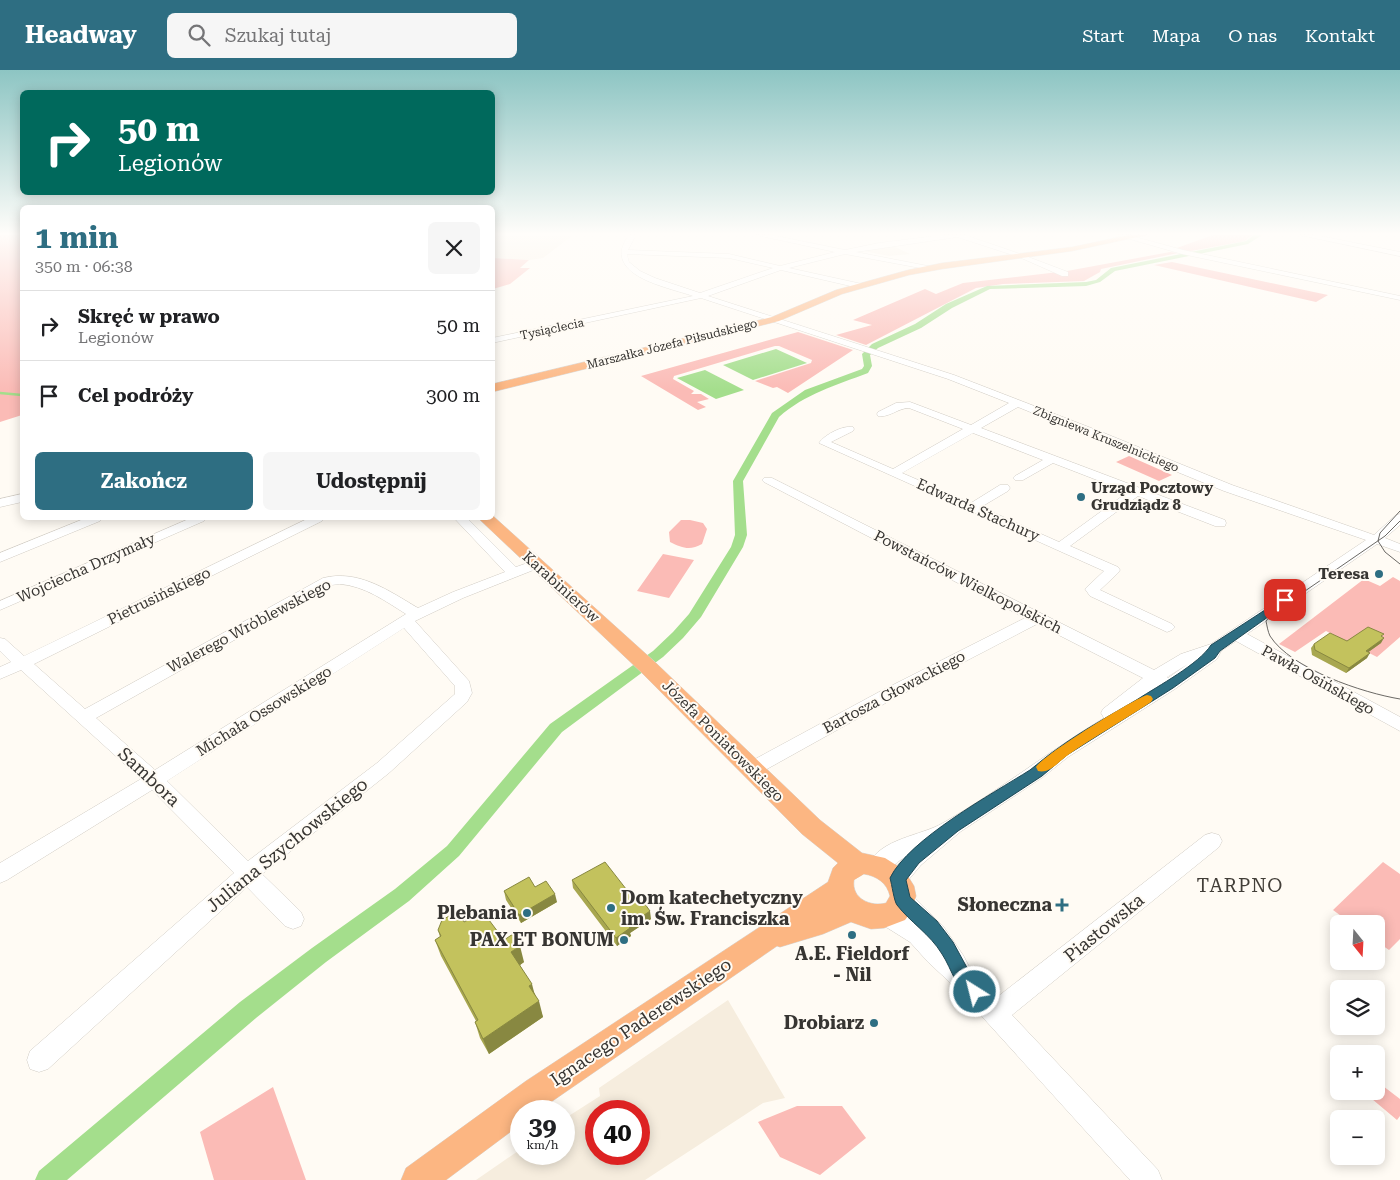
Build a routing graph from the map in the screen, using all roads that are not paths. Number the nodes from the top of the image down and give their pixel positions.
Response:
1 (673, 287) edge
2 (727, 287) edge
3 (857, 287) edge
4 (1347, 287) edge
5 (701, 296) junction
6 (1400, 298) edge
7 (775, 319) junction
8 (495, 341) edge
9 (495, 387) edge
10 (1017, 402) junction
11 (882, 414) dead end
12 (972, 428) junction
13 (850, 429) dead end
14 (1052, 459) junction
15 (894, 473) junction
16 (1019, 478) dead end
17 (768, 480) dead end
18 (1004, 488) dead end
19 (1137, 491) junction
20 (20, 498) edge
21 (0, 502) edge
22 (973, 507) junction
23 (1400, 518) edge
24 (91, 520) edge
25 (195, 520) edge
26 (314, 520) edge
27 (462, 520) edge
28 (488, 520) edge
29 (1220, 523) dead end
30 (1375, 540) junction
31 (1062, 546) junction
32 (1400, 548) edge
33 (0, 558) edge
34 (536, 564) junction
35 (514, 573) junction
36 (0, 606) edge
37 (411, 617) junction
38 (1038, 617) junction
39 (1166, 627) dead end
40 (1236, 634) junction
41 (0, 643) edge
42 (642, 662) joint
43 (23, 663) junction
44 (0, 674) edge
45 (1162, 682) junction
46 (84, 717) junction
47 (1400, 726) edge
48 (752, 769) junction
49 (154, 780) junction
50 (1212, 841) dead end
51 (1, 873) edge
52 (248, 874) junction
53 (870, 886) junction
54 (293, 919) dead end
55 (995, 1014) junction
56 (39, 1060) dead end
57 (418, 1180) edge
58 (1148, 1180) edge

1 - 5 street, Zbigniewa Kruszelnickiego
2 - 5 street, Tysiąclecia
3 - 7 main road, Marszałka Józefa Piłsudskiego
4 - 6 street
5 - 7 street, Zbigniewa Kruszelnickiego
5 - 8 street, Tysiąclecia
7 - 9 main road, Marszałka Józefa Piłsudskiego
7 - 10 street, Zbigniewa Kruszelnickiego
10 - 12 street, Edwarda Stachury
10 - 30 street, Zbigniewa Kruszelnickiego
11 - 12 street
12 - 14 street
12 - 15 street, Edwarda Stachury
13 - 15 street, Edwarda Stachury
14 - 16 street
14 - 19 street
15 - 22 street, Edwarda Stachury
17 - 38 street, Powstańców Wielkopolskich
18 - 22 street
19 - 29 street
19 - 31 street
20 - 21 street
22 - 31 street, Edwarda Stachury
23 - 30 street
24 - 33 street
25 - 36 street, Wojciecha Drzymały
26 - 43 street, Pietrusińskiego
27 - 35 street
28 - 34 main road, Karabinierów
30 - 32 street, Zbigniewa Kruszelnickiego
30 - 40 street
31 - 39 street, Edwarda Stachury
34 - 35 street, Michała Ossowskiego
34 - 42 main road, Karabinierów
35 - 37 street, Michała Ossowskiego
37 - 46 street, Walerego Wróblewskiego
37 - 49 street, Michała Ossowskiego
37 - 52 street, Juliana Szychowskiego
38 - 45 street, Powstańców Wielkopolskich
38 - 48 street, Bartosza Głowackiego
40 - 45 street
40 - 47 street, Pawła Osińskiego
41 - 43 street, Sambora
42 - 48 main road, Józefa Poniatowskiego
43 - 44 street, Pietrusińskiego
43 - 46 street, Sambora
45 - 53 street
46 - 49 street, Sambora
48 - 53 main road, Józefa Poniatowskiego
49 - 51 street, Michała Ossowskiego
49 - 52 street, Sambora
50 - 55 street, Piastowska
52 - 54 street, Sambora
52 - 56 street, Juliana Szychowskiego
53 - 55 street, Józefa Poniatowskiego
53 - 57 main road, Ignacego Paderewskiego
55 - 58 street, Józefa Poniatowskiego

